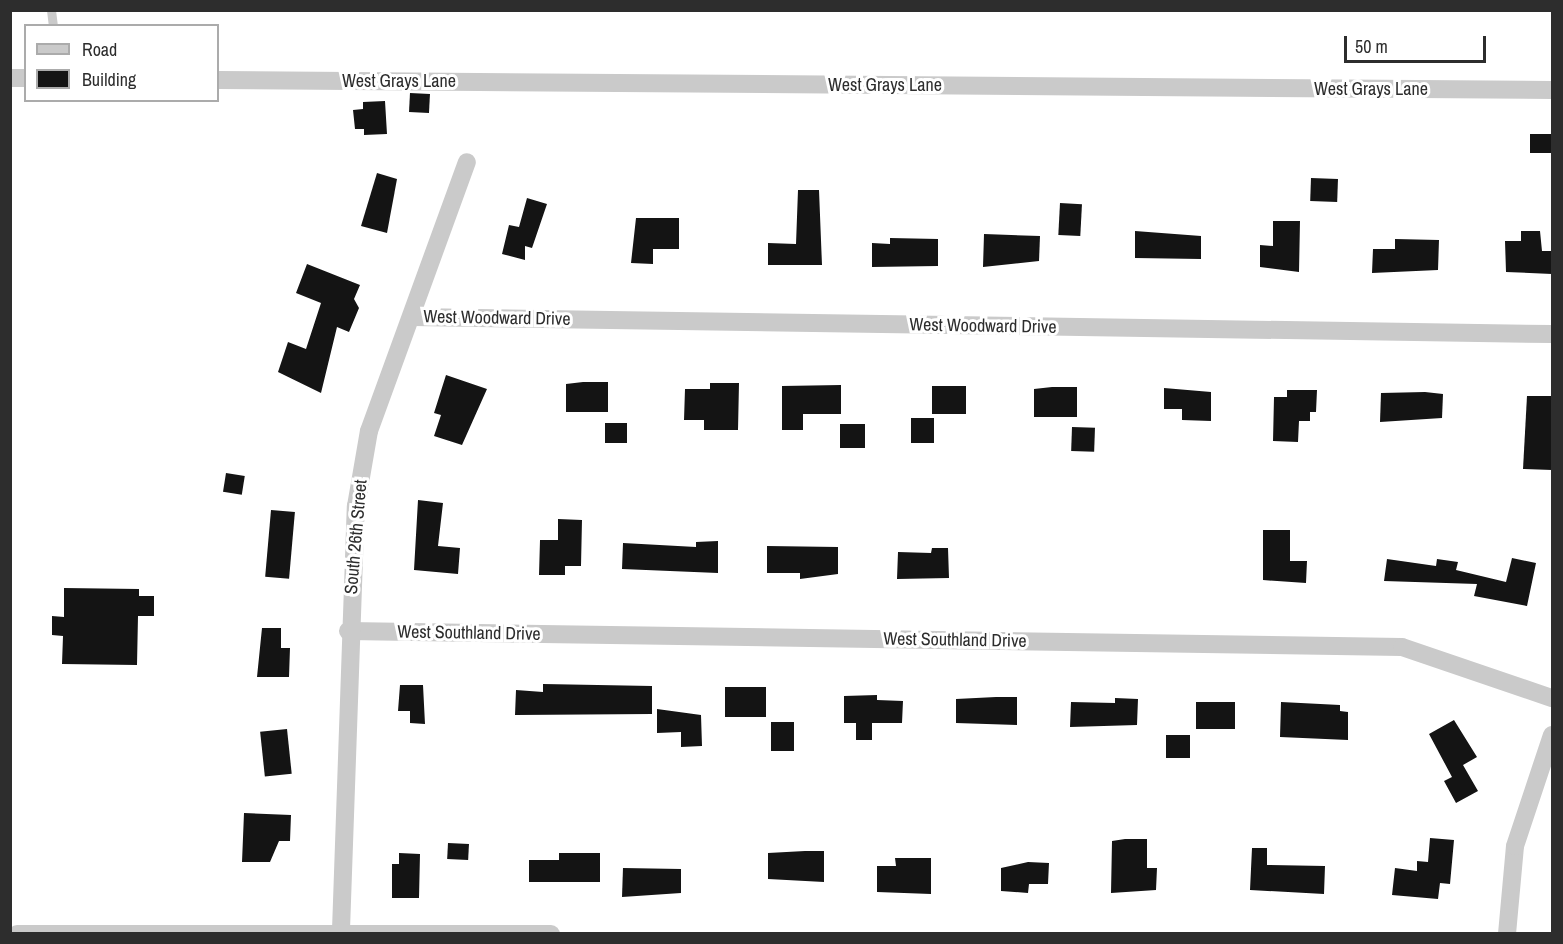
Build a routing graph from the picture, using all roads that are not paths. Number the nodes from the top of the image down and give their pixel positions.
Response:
1 (219, 80) edge
2 (1552, 90) edge
3 (467, 162) dead end
4 (413, 317) junction
5 (1552, 334) edge
6 (348, 631) junction
7 (1552, 698) edge
8 (1552, 735) edge
9 (341, 930) junction
10 (45, 932) edge
11 (17, 933) edge
12 (551, 933) edge
13 (1507, 933) edge

1 - 2 street, West Grays Lane
3 - 4 street, South 26th Street
4 - 5 street, West Woodward Drive
4 - 6 street, South 26th Street
6 - 7 street, West Southland Drive
6 - 9 street, South 26th Street
8 - 13 street
9 - 10 street
9 - 12 street
10 - 11 street

